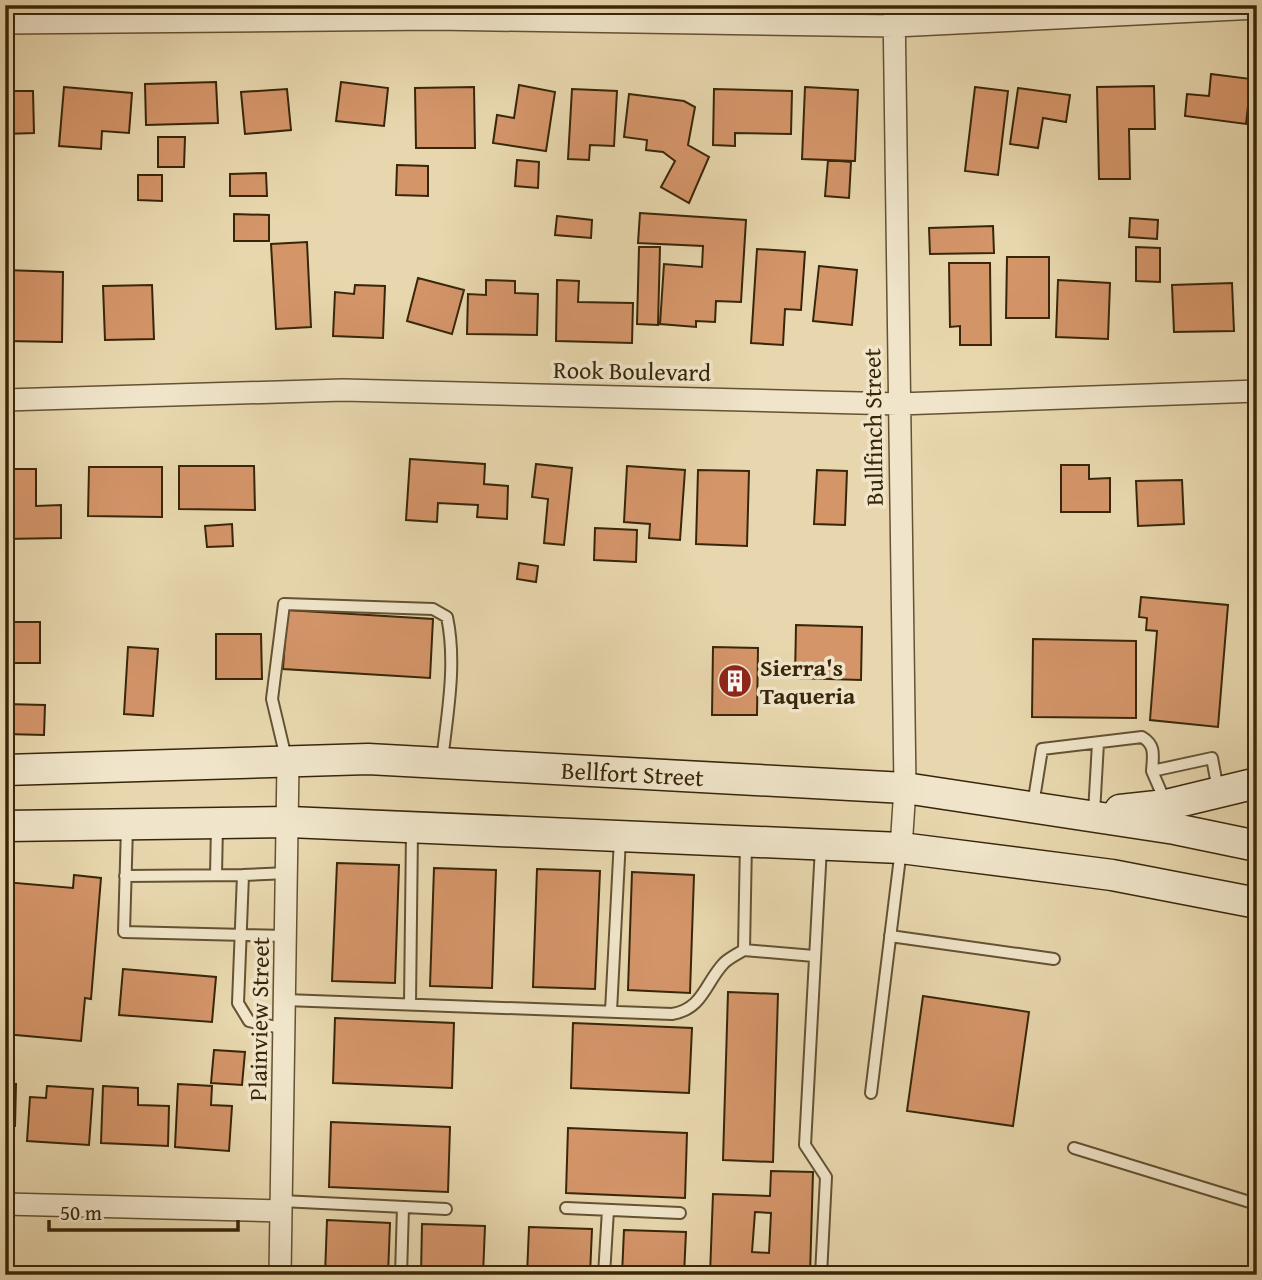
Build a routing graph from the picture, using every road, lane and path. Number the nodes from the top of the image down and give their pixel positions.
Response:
1 (1257, 8) edge
2 (895, 15) edge
3 (5, 23) edge
4 (1257, 391) edge
5 (5, 400) edge
6 (898, 404) junction
7 (1098, 743) junction
8 (441, 763) junction
9 (288, 764) junction
10 (5, 770) edge
11 (1152, 771) junction
12 (1257, 783) edge
13 (905, 788) junction
14 (1219, 792) junction
15 (1166, 805) junction
16 (1032, 808) junction
17 (1088, 814) junction
18 (289, 822) junction
19 (217, 823) junction
20 (127, 825) junction
21 (5, 826) edge
22 (412, 828) junction
23 (620, 836) junction
24 (746, 842) junction
25 (821, 844) junction
26 (1257, 846) edge
27 (901, 848) junction
28 (288, 873) junction
29 (243, 874) junction
30 (216, 875) junction
31 (125, 876) junction
32 (1257, 903) edge
33 (240, 935) junction
34 (286, 936) junction
35 (890, 936) junction
36 (744, 950) junction
37 (814, 956) junction
38 (1054, 959) dead end
39 (285, 1000) junction
40 (410, 1003) junction
41 (611, 1011) junction
42 (285, 1028) junction
43 (871, 1093) dead end
44 (1074, 1148) dead end
45 (1257, 1185) edge
46 (5, 1204) edge
47 (281, 1206) junction
48 (403, 1207) junction
49 (566, 1208) dead end
50 (446, 1209) dead end
51 (608, 1210) junction
52 (680, 1213) dead end
53 (280, 1275) edge
54 (401, 1275) edge
55 (604, 1275) edge
56 (821, 1275) edge

1 - 2 street
2 - 3 street
2 - 6 street, Bullfinch Street
4 - 6 street, Rook Boulevard
5 - 6 street, Rook Boulevard
6 - 13 street, Bullfinch Street
7 - 11 lane
7 - 16 lane
7 - 17 lane
8 - 9 main road, Bellfort Street
8 - 9 lane
8 - 13 main road, Bellfort Street
9 - 10 main road, Bellfort Street
9 - 18 street, Plainview Street
11 - 14 lane
11 - 15 lane
12 - 14 main road
13 - 16 main road, Bellfort Street
13 - 27 street, Bullfinch Street
14 - 15 main road
15 - 17 main road
16 - 17 main road, Bellfort Street
17 - 26 main road, Bellfort Street
18 - 19 main road
18 - 22 main road
18 - 28 street, Plainview Street
19 - 20 main road
19 - 30 lane
20 - 21 main road
20 - 31 lane
22 - 23 main road
22 - 40 lane
23 - 24 main road
23 - 41 lane
24 - 25 main road
24 - 36 lane
25 - 27 main road
25 - 37 lane
27 - 32 main road
27 - 35 lane
28 - 29 lane
28 - 34 street, Plainview Street
29 - 30 lane
29 - 33 lane
30 - 31 lane
31 - 33 lane
33 - 34 lane
33 - 42 lane
34 - 39 street, Plainview Street
35 - 38 lane
35 - 43 lane
36 - 37 lane
36 - 41 lane
37 - 56 lane
39 - 40 lane
39 - 42 street, Plainview Street
40 - 41 lane
42 - 47 street, Plainview Street
44 - 45 lane
46 - 47 street
47 - 48 lane
47 - 53 street, Plainview Street
48 - 50 lane
48 - 54 lane
49 - 51 lane
51 - 52 lane
51 - 55 lane

